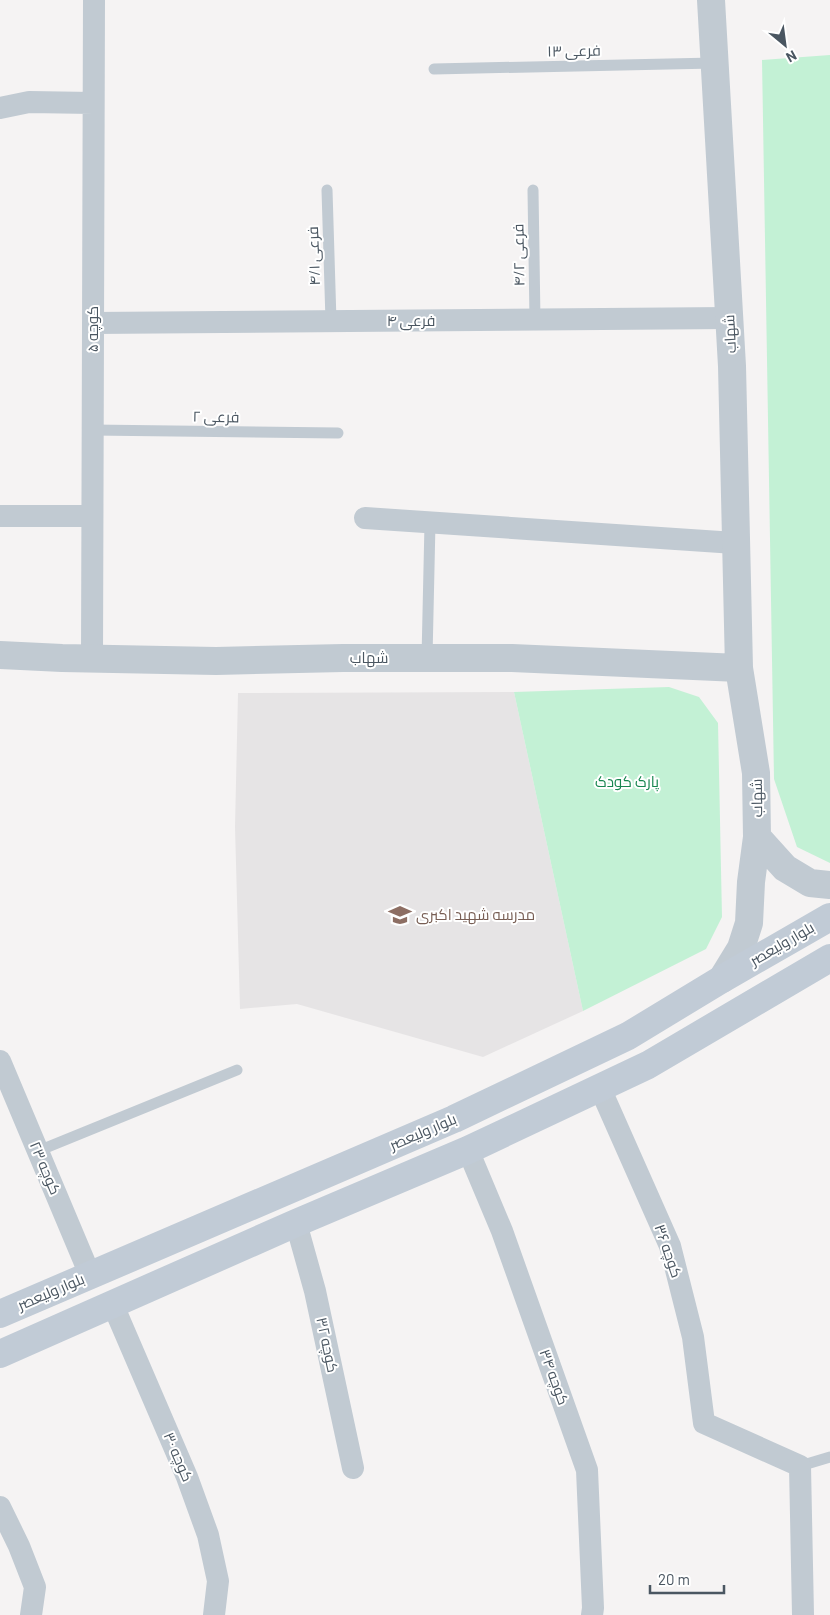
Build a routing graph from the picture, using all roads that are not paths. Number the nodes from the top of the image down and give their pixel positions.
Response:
1 (94, 0) edge
2 (711, 0) edge
3 (714, 63) junction
4 (434, 69) dead end
5 (93, 103) junction
6 (0, 108) edge
7 (327, 190) dead end
8 (533, 190) dead end
9 (729, 318) junction
10 (535, 320) junction
11 (331, 321) junction
12 (93, 323) junction
13 (92, 430) junction
14 (338, 433) dead end
15 (0, 516) edge
16 (92, 516) junction
17 (364, 518) dead end
18 (430, 523) junction
19 (735, 543) junction
20 (0, 655) edge
21 (427, 658) junction
22 (92, 659) junction
23 (739, 668) junction
24 (757, 837) junction
25 (830, 885) edge
26 (830, 916) edge
27 (830, 958) edge
28 (722, 979) junction
29 (0, 1061) edge
30 (237, 1070) dead end
31 (600, 1088) junction
32 (468, 1150) junction
33 (38, 1151) junction
34 (296, 1223) junction
35 (90, 1275) junction
36 (113, 1305) junction
37 (3, 1312) edge
38 (11, 1350) edge
39 (830, 1457) edge
40 (800, 1466) junction
41 (353, 1468) dead end
42 (0, 1507) edge
43 (31, 1615) edge
44 (214, 1615) edge
45 (592, 1615) edge
46 (803, 1615) edge

1 - 5 street, کوچه ۵
2 - 3 street, شهاب
3 - 4 lane, فرعی ۱۳
3 - 9 street, شهاب
5 - 6 street
5 - 12 street, کوچه ۵
7 - 11 lane, فرعی ۴/۱
8 - 10 lane, فرعی ۴/۲
9 - 10 street, فرعی ۴
9 - 19 street, شهاب
10 - 11 street, فرعی ۴
11 - 12 street, فرعی ۴
12 - 13 street, کوچه ۵
13 - 14 lane, فرعی ۲
13 - 16 street, کوچه ۵
15 - 16 street
16 - 22 street, کوچه ۵
17 - 18 street
18 - 19 street
18 - 21 lane
19 - 23 street, شهاب
20 - 22 street, شهاب
21 - 22 street, شهاب
21 - 23 street, شهاب
23 - 24 street, شهاب
24 - 25 street, شهاب
24 - 28 street
26 - 28 main road, بلوار ولیعصر
27 - 31 main road
28 - 35 main road, بلوار ولیعصر
29 - 33 street, کوچه ۲۳
30 - 33 lane
31 - 32 main road
31 - 40 street, ۳۶ کوچه
32 - 34 main road
32 - 45 street, کوچه ۳۴
33 - 35 street, کوچه ۲۳
34 - 36 main road
34 - 41 street, کوچه ۳۲
35 - 37 main road, بلوار ولیعصر
36 - 38 main road
36 - 44 street, کوچه ۳۰
37 - 38 main road
39 - 40 lane
40 - 46 street
42 - 43 street

